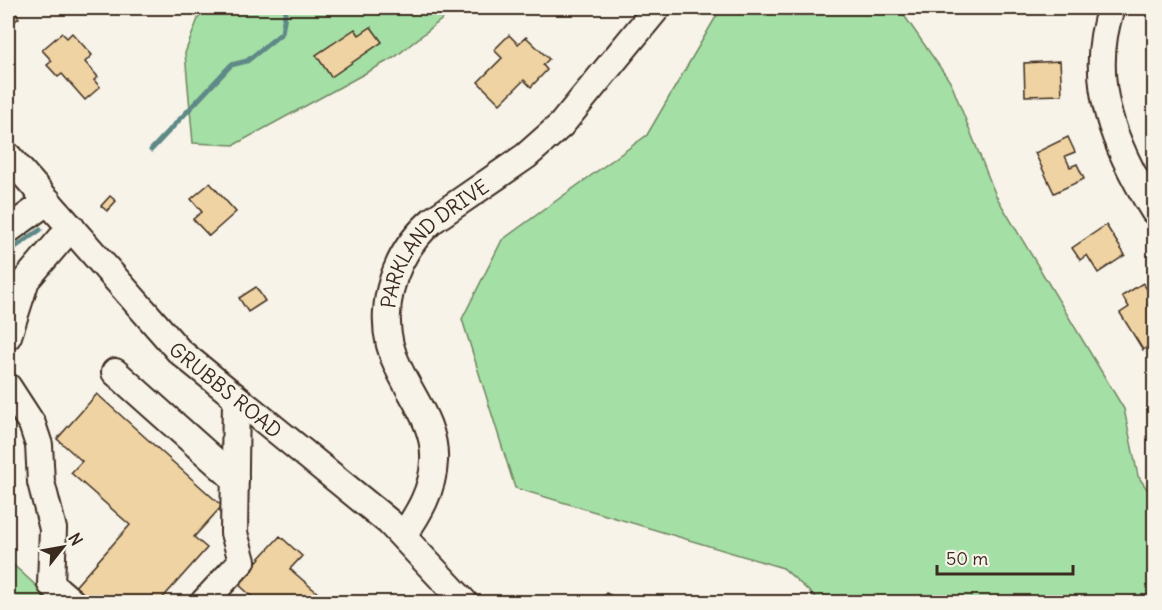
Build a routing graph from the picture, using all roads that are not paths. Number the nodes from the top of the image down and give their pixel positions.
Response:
1 (657, 8) edge
2 (1111, 8) edge
3 (8, 156) edge
4 (48, 201) junction
5 (1155, 211) edge
6 (71, 227) junction
7 (8, 230) edge
8 (8, 336) edge
9 (115, 372) dead end
10 (8, 387) edge
11 (236, 400) junction
12 (235, 478) junction
13 (403, 536) junction
14 (72, 603) edge
15 (204, 603) edge
16 (464, 603) edge

1 - 13 street, PARKLAND DRIVE
2 - 5 street
3 - 4 street, GRUBBS ROAD
4 - 6 street, GRUBBS ROAD
4 - 7 street
6 - 8 street
6 - 11 street, GRUBBS ROAD
9 - 12 street
10 - 14 street
11 - 12 street
11 - 13 street, GRUBBS ROAD
12 - 15 street
13 - 16 street, GRUBBS ROAD

